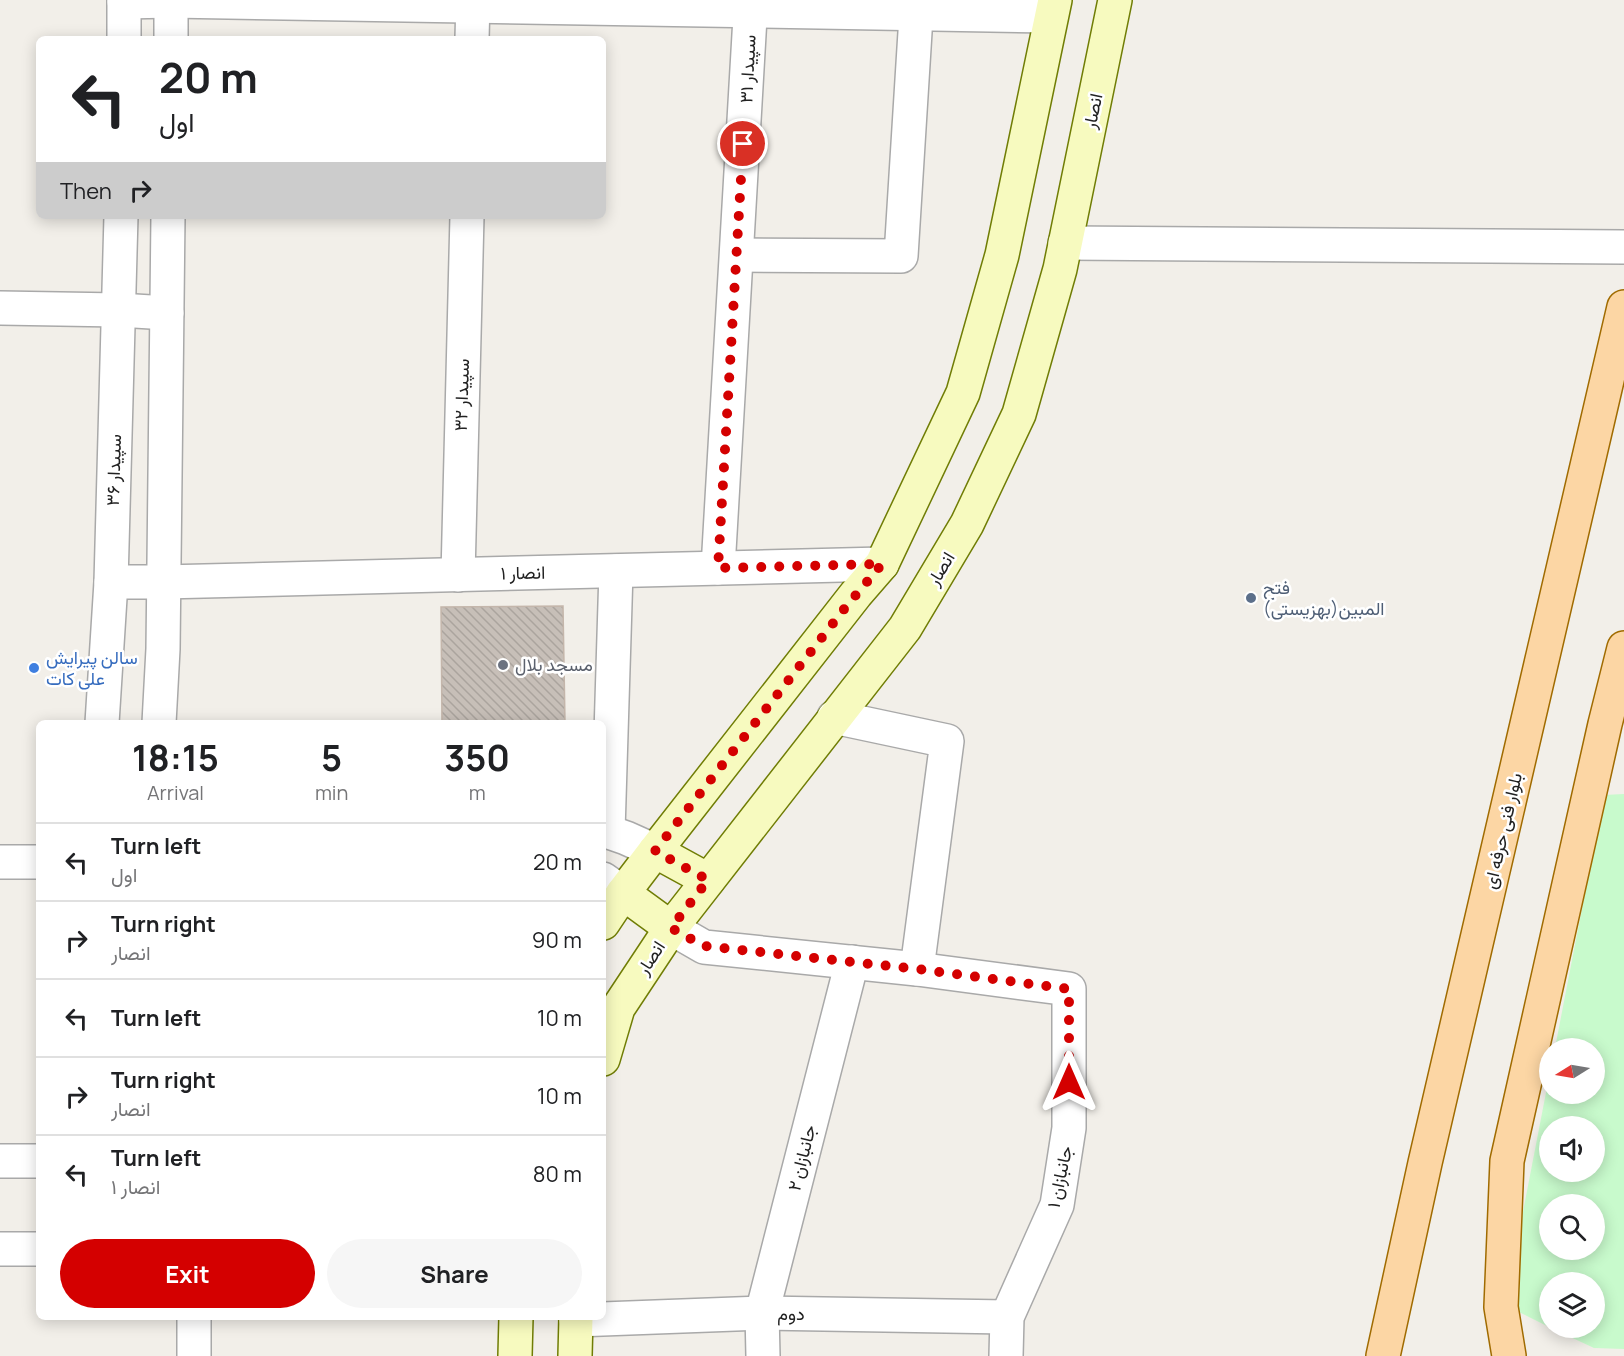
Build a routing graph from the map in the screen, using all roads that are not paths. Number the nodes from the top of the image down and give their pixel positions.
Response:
1 (171, 0) edge
2 (1115, 0) edge
3 (124, 1) edge
4 (473, 3) edge
5 (751, 5) edge
6 (916, 7) edge
7 (1053, 8) edge
8 (124, 36) edge
9 (171, 36) edge
10 (472, 36) edge
11 (121, 219) edge
12 (168, 219) edge
13 (467, 219) edge
14 (1065, 243) junction
15 (1624, 247) edge
16 (737, 255) junction
17 (1624, 307) edge
18 (0, 308) edge
19 (119, 310) junction
20 (167, 313) junction
21 (882, 564) junction
22 (718, 568) junction
23 (616, 571) junction
24 (458, 574) junction
25 (111, 582) junction
26 (164, 582) junction
27 (1624, 648) edge
28 (834, 717) junction
29 (102, 720) edge
30 (159, 720) edge
31 (1615, 731) edge
32 (606, 807) edge
33 (606, 831) edge
34 (655, 851) junction
35 (0, 862) edge
36 (36, 862) edge
37 (708, 880) junction
38 (613, 886) edge
39 (606, 912) edge
40 (671, 928) junction
41 (852, 962) junction
42 (917, 969) junction
43 (606, 1049) edge
44 (0, 1161) edge
45 (36, 1161) edge
46 (0, 1249) edge
47 (36, 1249) edge
48 (762, 1313) junction
49 (1007, 1317) junction
50 (606, 1318) edge
51 (194, 1320) edge
52 (516, 1320) edge
53 (576, 1320) edge
54 (194, 1356) edge
55 (515, 1356) edge
56 (575, 1356) edge
57 (763, 1356) edge
58 (1006, 1356) edge
59 (1383, 1356) edge
60 (1509, 1356) edge

1 - 3 street
1 - 4 street
1 - 9 street
2 - 14 main road, انصار
3 - 8 street
4 - 5 street
4 - 10 street
5 - 6 street
5 - 16 street, سپیدار ۳۱
6 - 7 street
6 - 16 street
7 - 21 main road
11 - 19 street, سپیدار ۳۶
12 - 20 street
13 - 24 street, سپیدار ۳۲
14 - 15 street
14 - 28 main road, انصار
16 - 22 street, سپیدار ۳۱
17 - 59 main road, بلوار فنی حرفه ای
18 - 19 street
19 - 20 street
19 - 25 street, سپیدار ۳۶
20 - 26 street
21 - 22 street, انصار ۱
21 - 34 main road
22 - 23 street, انصار ۱
23 - 24 street, انصار ۱
23 - 32 street
24 - 26 street, انصار ۱
25 - 26 street, انصار ۱
25 - 29 street, سپیدار ۳۶
26 - 30 street
27 - 31 main road
28 - 37 main road, انصار
28 - 42 street
31 - 60 main road
33 - 34 street
34 - 37 main road
34 - 38 main road
35 - 36 street
37 - 40 main road, انصار
38 - 39 main road
38 - 40 main road
40 - 41 street
40 - 43 main road, انصار
41 - 42 street
41 - 48 street, جانبازان ۲
42 - 49 street, جانبازان ۱
44 - 45 street
46 - 47 street
48 - 49 street, دوم
48 - 50 street, دوم
48 - 57 street, جانبازان ۲
49 - 58 street, جانبازان ۱
51 - 54 street
52 - 55 main road
53 - 56 main road

